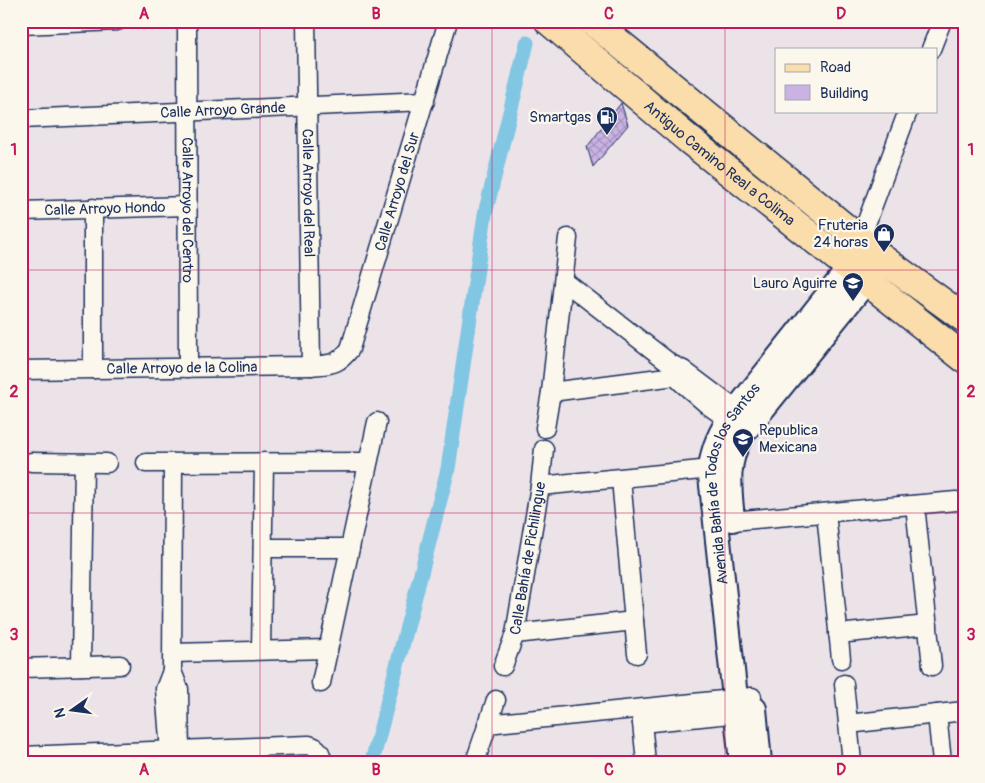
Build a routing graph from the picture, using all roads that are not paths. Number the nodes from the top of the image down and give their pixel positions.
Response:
1 (118, 21) edge
2 (187, 21) edge
3 (306, 21) edge
4 (448, 21) edge
5 (549, 21) edge
6 (592, 21) edge
7 (942, 21) edge
8 (21, 25) edge
9 (931, 48) edge
10 (425, 100) junction
11 (307, 106) junction
12 (187, 112) junction
13 (908, 112) edge
14 (21, 119) edge
15 (187, 206) junction
16 (94, 208) junction
17 (21, 210) edge
18 (568, 238) dead end
19 (865, 259) junction
20 (564, 281) junction
21 (959, 309) edge
22 (964, 358) edge
23 (341, 360) joint
24 (311, 366) junction
25 (188, 368) junction
26 (93, 369) junction
27 (21, 370) edge
28 (677, 370) junction
29 (551, 392) junction
30 (732, 415) junction
31 (377, 422) dead end
32 (545, 428) dead end
33 (544, 449) dead end
34 (31, 462) dead end
35 (146, 462) dead end
36 (264, 462) junction
37 (368, 462) junction
38 (84, 463) junction
39 (107, 463) dead end
40 (173, 463) junction
41 (711, 472) junction
42 (621, 479) junction
43 (540, 486) junction
44 (956, 501) dead end
45 (915, 505) junction
46 (827, 518) junction
47 (732, 526) junction
48 (263, 548) junction
49 (350, 548) junction
50 (634, 622) junction
51 (928, 625) junction
52 (514, 634) junction
53 (838, 634) junction
54 (328, 649) junction
55 (261, 650) junction
56 (637, 654) dead end
57 (841, 660) dead end
58 (172, 662) junction
59 (120, 665) dead end
60 (81, 666) junction
61 (503, 666) dead end
62 (932, 666) dead end
63 (21, 668) edge
64 (321, 683) dead end
65 (844, 684) dead end
66 (496, 700) dead end
67 (745, 705) junction
68 (964, 711) edge
69 (641, 716) junction
70 (938, 720) junction
71 (964, 723) edge
72 (488, 724) junction
73 (848, 724) junction
74 (278, 746) junction
75 (175, 756) edge
76 (22, 758) edge
77 (291, 762) edge
78 (322, 762) edge
79 (475, 762) edge
80 (646, 762) edge
81 (742, 762) edge
82 (759, 762) edge
83 (852, 762) edge
84 (942, 762) edge

1 - 8 street
2 - 12 street, Calle Arroyo del Centro
3 - 11 street, Calle Arroyo del Real
4 - 10 street, Calle Arroyo del Sur
5 - 19 main road, Antiguo Camino Real a Colima
6 - 19 main road, Antiguo Camino Real a Colima
7 - 9 street
10 - 11 street, Calle Arroyo Grande
10 - 23 street, Calle Arroyo del Sur
11 - 12 street, Calle Arroyo Grande
11 - 24 street, Calle Arroyo del Real
12 - 14 street, Calle Arroyo Grande
12 - 15 street, Calle Arroyo del Centro
13 - 19 street
15 - 16 street, Calle Arroyo Hondo
15 - 25 street, Calle Arroyo del Centro
16 - 17 street, Calle Arroyo Hondo
16 - 26 street
18 - 20 street
19 - 21 main road, Antiguo Camino Real a Colima
19 - 22 main road, Antiguo Camino Real a Colima
19 - 30 street, Avenida Bahía de Todos los Santos
19 - 47 street, Avenida Bahía de Todos los Santos
20 - 28 street
20 - 29 street
23 - 24 street, Calle Arroyo de la Colina
24 - 25 street, Calle Arroyo de la Colina
25 - 26 street, Calle Arroyo de la Colina
26 - 27 street, Calle Arroyo de la Colina
28 - 29 street
28 - 30 street
29 - 32 street
30 - 41 street, Avenida Bahía de Todos los Santos
31 - 37 street
33 - 43 street, Calle Bahía de Pichilingue
34 - 38 street
35 - 40 street
36 - 37 street
36 - 40 street
36 - 48 street
37 - 49 street
38 - 39 street
38 - 60 street
40 - 58 street
41 - 42 street
41 - 67 street, Avenida Bahía de Todos los Santos
42 - 43 street
42 - 50 street
43 - 52 street, Calle Bahía de Pichilingue
44 - 45 street
45 - 46 street
45 - 51 street
46 - 47 street
46 - 53 street
47 - 67 street, Avenida Bahía de Todos los Santos
48 - 49 street
48 - 55 street
49 - 54 street
50 - 52 street
50 - 56 street
51 - 53 street
51 - 62 street
52 - 61 street, Calle Bahía de Pichilingue
53 - 57 street
54 - 55 street
54 - 64 street
55 - 58 street
58 - 75 street
59 - 60 street
60 - 63 street
65 - 73 street
66 - 72 street
67 - 69 street
67 - 81 street, Avenida Bahía de Todos los Santos
67 - 82 street, Avenida Bahía de Todos los Santos
68 - 70 street
69 - 72 street
69 - 80 street
70 - 71 street
70 - 73 street
70 - 84 street
72 - 79 street
73 - 83 street
74 - 75 street
74 - 77 street
74 - 78 street
75 - 76 street

